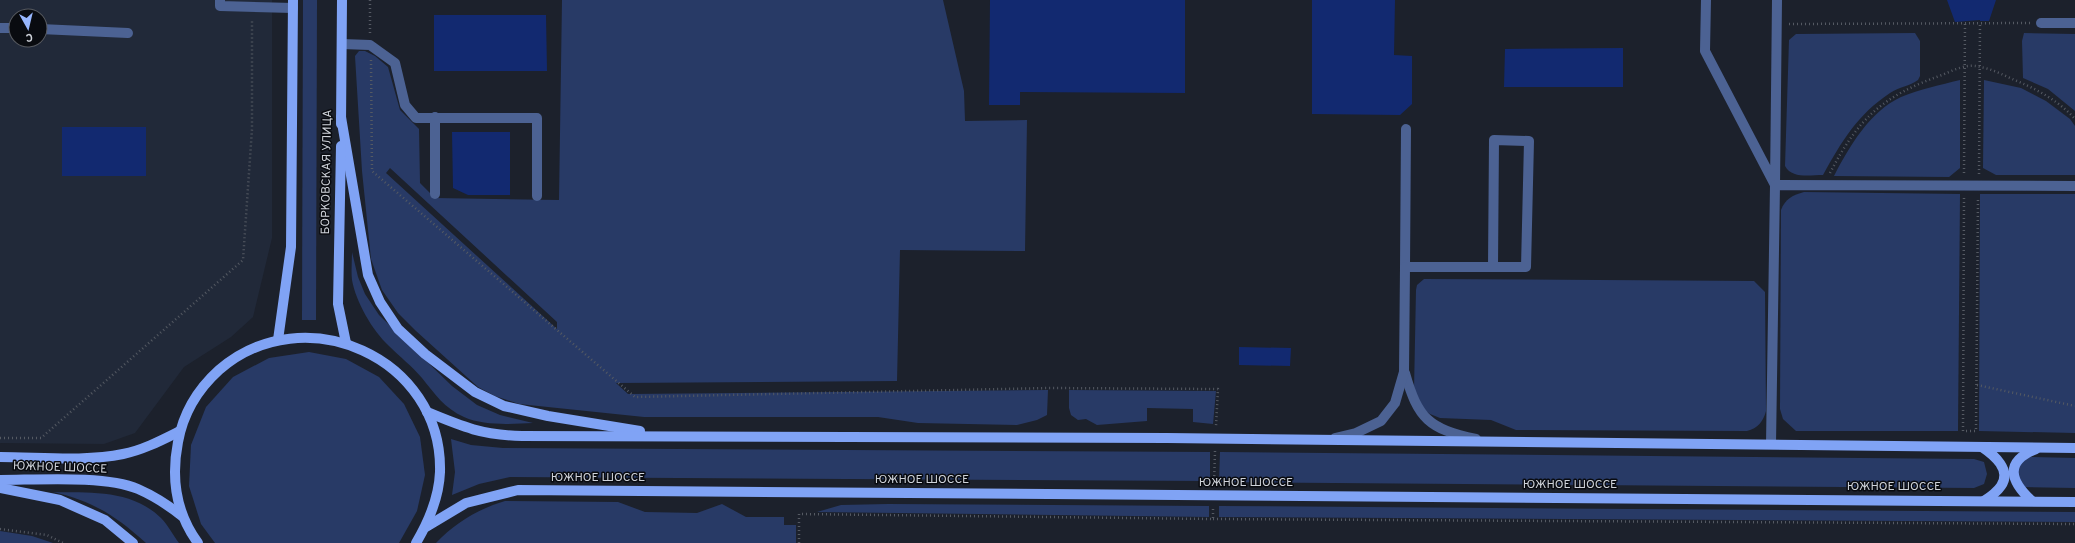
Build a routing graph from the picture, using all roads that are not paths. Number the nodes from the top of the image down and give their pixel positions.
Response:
1 (220, 0) edge
2 (342, 0) edge
3 (1706, 0) edge
4 (1777, 0) edge
5 (293, 4) edge
6 (2041, 23) road end
7 (2075, 23) edge
8 (48, 29) edge
9 (128, 33) dead end
10 (342, 44) junction
11 (341, 117) junction
12 (435, 118) junction
13 (1406, 129) dead end
14 (1774, 185) junction
15 (2075, 186) edge
16 (435, 194) dead end
17 (537, 196) dead end
18 (1405, 267) junction
19 (1493, 267) junction
20 (278, 340) junction
21 (346, 343) junction
22 (1404, 372) junction
23 (427, 412) junction
24 (180, 430) junction
25 (711, 436) junction
26 (1329, 440) junction
27 (1488, 442) junction
28 (1771, 444) junction
29 (1982, 447) junction
30 (2040, 447) junction
31 (2075, 448) edge
32 (0, 457) edge
33 (0, 480) edge
34 (0, 488) edge
35 (1984, 501) junction
36 (2032, 501) junction
37 (2075, 502) edge
38 (182, 516) junction
39 (426, 527) junction
40 (133, 543) edge
41 (198, 543) edge
42 (416, 543) edge

1 - 5 lane
2 - 10 main road, БОРКОВСКАЯ УЛИЦА
3 - 14 lane
4 - 14 lane
5 - 20 main road
6 - 7 lane
8 - 9 lane
10 - 11 main road, БОРКОВСКАЯ УЛИЦА
10 - 12 lane
11 - 21 main road, БОРКОВСКАЯ УЛИЦА
11 - 25 main road
12 - 16 lane
12 - 17 lane
13 - 18 lane
14 - 15 lane
14 - 28 lane
18 - 19 lane
18 - 22 lane
19 - 19 lane
20 - 21 main road
20 - 24 main road
21 - 23 main road
22 - 26 lane
22 - 27 lane
23 - 25 main road
23 - 39 main road
24 - 32 main road, ЮЖНОЕ ШОССЕ
24 - 38 main road
25 - 26 main road
26 - 27 main road
27 - 28 main road
28 - 29 main road
29 - 30 main road
29 - 35 main road
30 - 31 main road
30 - 36 main road
33 - 38 main road, ЮЖНОЕ ШОССЕ
34 - 40 main road
35 - 36 main road, ЮЖНОЕ ШОССЕ
35 - 39 main road, ЮЖНОЕ ШОССЕ
36 - 37 main road, ЮЖНОЕ ШОССЕ
38 - 41 main road
39 - 42 main road

